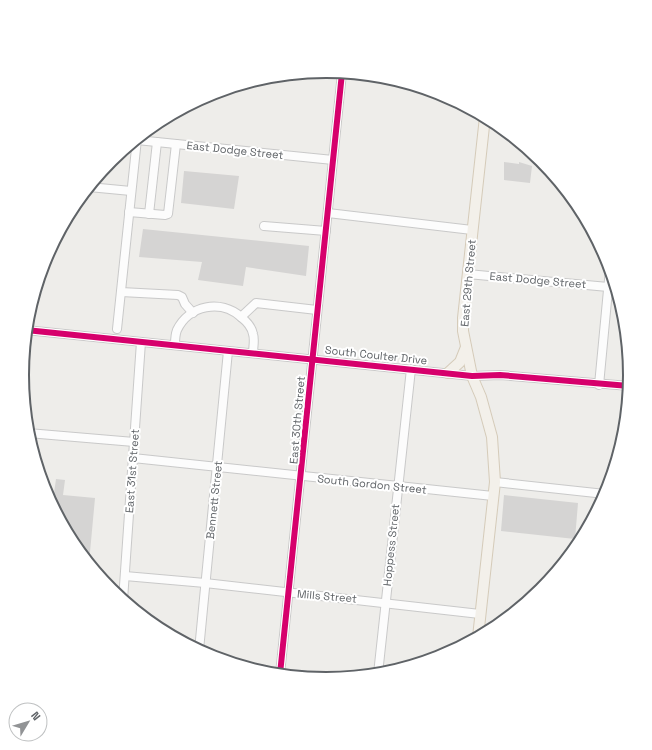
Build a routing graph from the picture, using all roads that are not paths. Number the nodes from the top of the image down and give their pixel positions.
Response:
1 (341, 79) edge
2 (484, 124) edge
3 (144, 140) edge
4 (157, 142) junction
5 (176, 144) junction
6 (136, 147) edge
7 (333, 160) junction
8 (96, 188) edge
9 (131, 191) junction
10 (129, 212) junction
11 (328, 213) junction
12 (149, 214) junction
13 (264, 226) dead end
14 (472, 230) junction
15 (326, 231) junction
16 (468, 274) junction
17 (608, 284) edge
18 (608, 287) junction
19 (121, 292) junction
20 (317, 310) junction
21 (193, 313) junction
22 (241, 317) junction
23 (117, 329) dead end
24 (33, 331) edge
25 (141, 342) junction
26 (175, 345) junction
27 (466, 347) junction
28 (228, 350) junction
29 (253, 353) junction
30 (312, 358) junction
31 (411, 369) junction
32 (448, 373) junction
33 (472, 376) junction
34 (599, 385) junction
35 (622, 386) edge
36 (35, 434) edge
37 (134, 442) junction
38 (133, 458) junction
39 (218, 467) junction
40 (302, 476) junction
41 (495, 482) junction
42 (397, 487) junction
43 (598, 493) edge
44 (493, 496) junction
45 (125, 576) junction
46 (205, 583) junction
47 (124, 592) edge
48 (289, 593) junction
49 (385, 602) junction
50 (480, 614) junction
51 (479, 629) edge
52 (200, 643) edge
53 (379, 667) edge
54 (281, 668) edge

1 - 7 street, East 30th Street
2 - 14 main road, East 29th Street
3 - 4 street, East Dodge Street
4 - 5 street, East Dodge Street
4 - 12 street
5 - 7 street, East Dodge Street
5 - 12 street
6 - 9 street
7 - 11 street, East 30th Street
8 - 9 street
9 - 10 street
10 - 12 street
10 - 19 street
11 - 14 street
11 - 15 street, East 30th Street
13 - 15 street
14 - 16 main road, East 29th Street
15 - 20 street, East 30th Street
16 - 18 street, East Dodge Street
16 - 27 main road, East 29th Street
17 - 18 street
18 - 34 street
19 - 21 street
19 - 23 street
20 - 22 street
20 - 30 street, East 30th Street
21 - 22 street
21 - 26 street
22 - 29 street
24 - 25 street, South Coulter Drive
25 - 26 street, South Coulter Drive
25 - 37 street, East 31st Street
26 - 28 street, South Coulter Drive
27 - 32 main road
27 - 33 main road, East 29th Street
28 - 29 street, South Coulter Drive
28 - 39 street, Bennett Street
29 - 30 street, South Coulter Drive
30 - 31 street, South Coulter Drive
30 - 40 street, East 30th Street
31 - 32 street, South Coulter Drive
31 - 42 street, Hoppess Street
32 - 33 street, South Coulter Drive
33 - 34 street, South Coulter Drive
33 - 41 main road, East 29th Street
34 - 35 street, South Coulter Drive
36 - 37 street
37 - 38 street, East 31st Street
38 - 39 street, South Gordon Street
38 - 45 street, East 31st Street
39 - 40 street, South Gordon Street
39 - 46 street, Bennett Street
40 - 42 street, South Gordon Street
40 - 48 street, East 30th Street
41 - 43 street
41 - 44 main road, East 29th Street
42 - 44 street, South Gordon Street
42 - 49 street, Hoppess Street
44 - 50 main road, East 29th Street
45 - 46 street, Mills Street
45 - 47 street, East 31st Street
46 - 48 street, Mills Street
46 - 52 street, Bennett Street
48 - 49 street, Mills Street
48 - 54 street, East 30th Street
49 - 50 street, Mills Street
49 - 53 street, Hoppess Street
50 - 51 main road, East 29th Street

